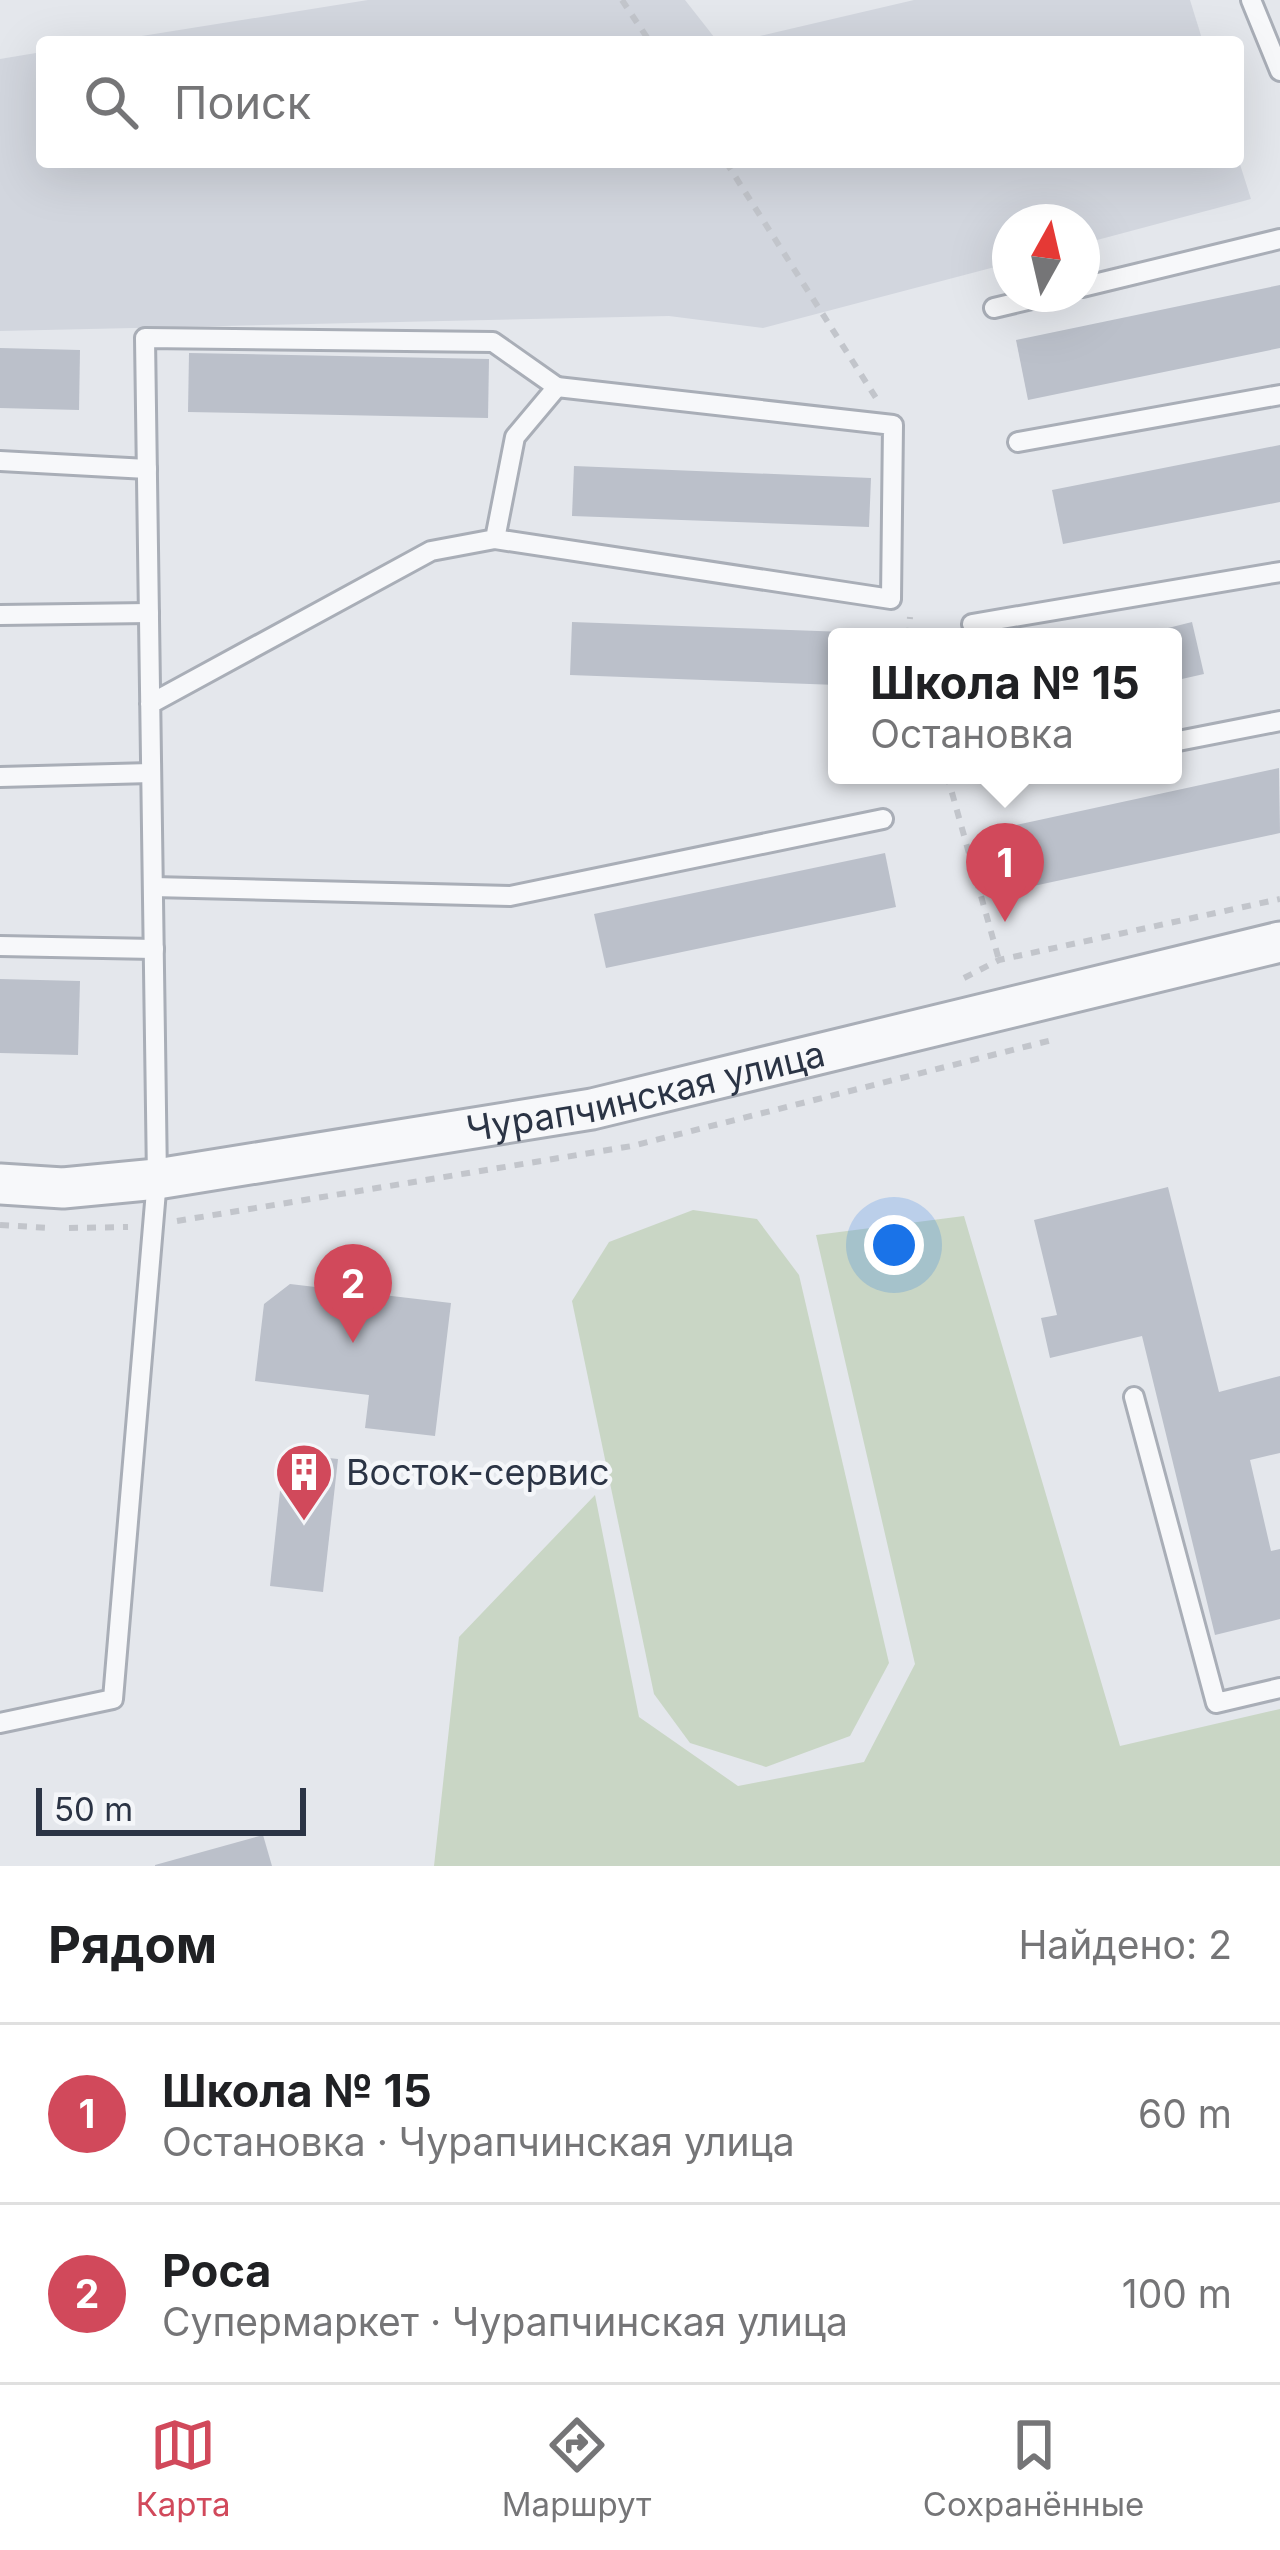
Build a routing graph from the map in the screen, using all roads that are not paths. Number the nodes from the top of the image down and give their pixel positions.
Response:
1 (1252, 0) edge
2 (1280, 71) edge
3 (1280, 239) edge
4 (1100, 283) edge
5 (557, 387) junction
6 (1280, 395) edge
7 (1018, 442) dead end
8 (0, 461) edge
9 (147, 469) junction
10 (495, 539) junction
11 (1280, 572) edge
12 (149, 613) junction
13 (0, 615) edge
14 (972, 624) dead end
15 (150, 704) junction
16 (1280, 721) edge
17 (1182, 740) edge
18 (151, 773) junction
19 (0, 776) edge
20 (883, 819) dead end
21 (153, 886) junction
22 (1280, 942) edge
23 (0, 946) edge
24 (154, 949) junction
25 (157, 1179) junction
26 (0, 1184) edge
27 (1134, 1397) dead end
28 (1280, 1688) edge
29 (0, 1723) edge

1 - 2 lane
3 - 4 lane
5 - 9 lane
5 - 10 lane
5 - 10 lane
6 - 7 lane
8 - 9 lane
9 - 12 lane
10 - 15 lane
11 - 14 lane
12 - 13 lane
12 - 15 lane
15 - 18 lane
16 - 17 lane
18 - 19 lane
18 - 21 lane
20 - 21 lane
21 - 24 lane
22 - 25 street, Чурапчинская улица
23 - 24 lane
24 - 25 lane
25 - 26 street, Чурапчинская улица
25 - 29 lane
27 - 28 lane

